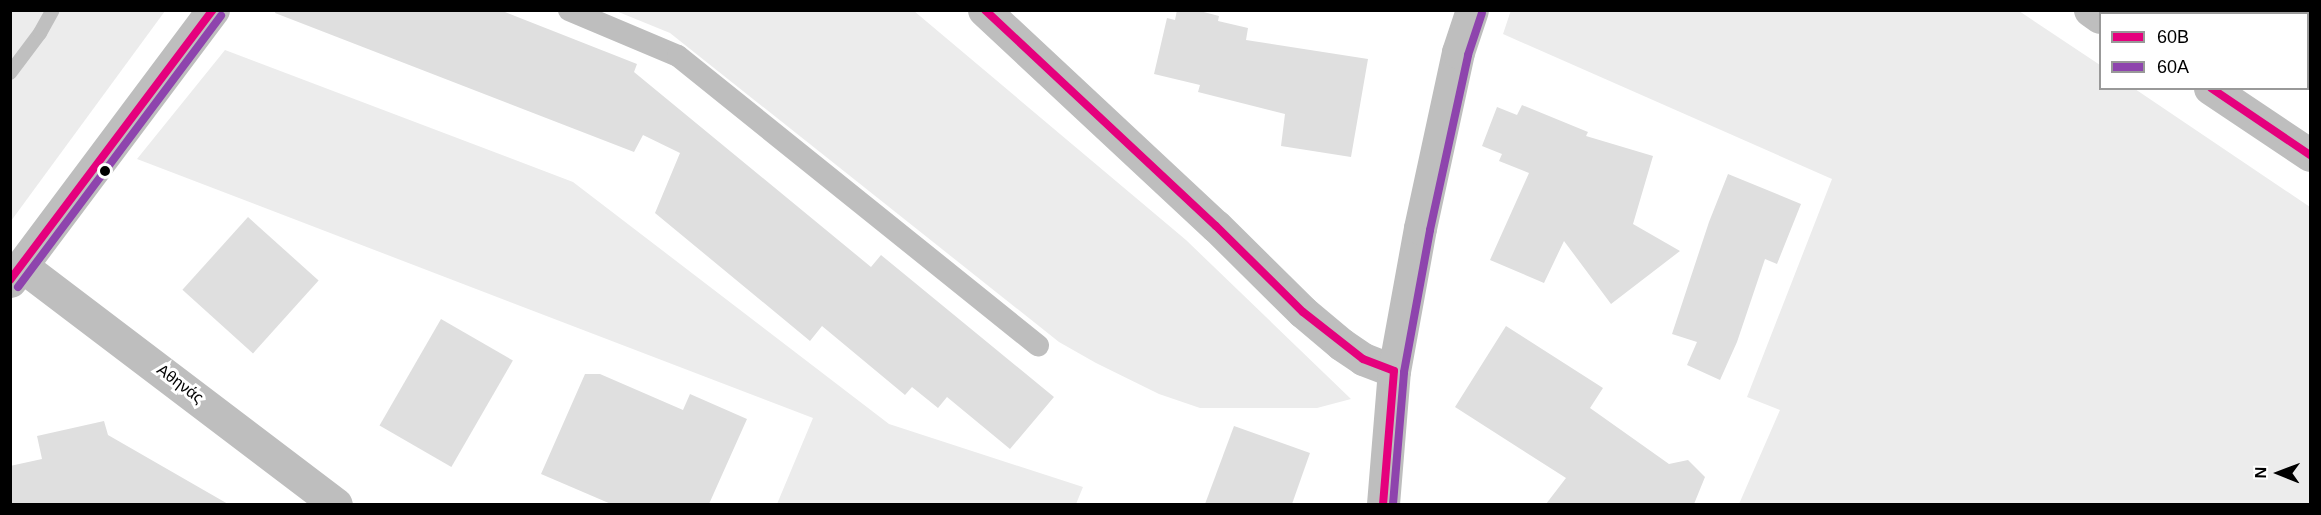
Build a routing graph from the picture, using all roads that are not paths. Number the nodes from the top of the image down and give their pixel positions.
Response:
1 (213, 10) edge
2 (569, 10) edge
3 (984, 10) edge
4 (1472, 10) edge
5 (2213, 90) edge
6 (2310, 155) edge
7 (16, 273) edge
8 (1038, 345) dead end
9 (1394, 371) junction
10 (336, 504) edge
11 (1383, 504) edge

1 - 7 street
2 - 8 lane
3 - 9 street
4 - 9 street
5 - 6 street
7 - 10 street, Αθηνάς
9 - 11 street

